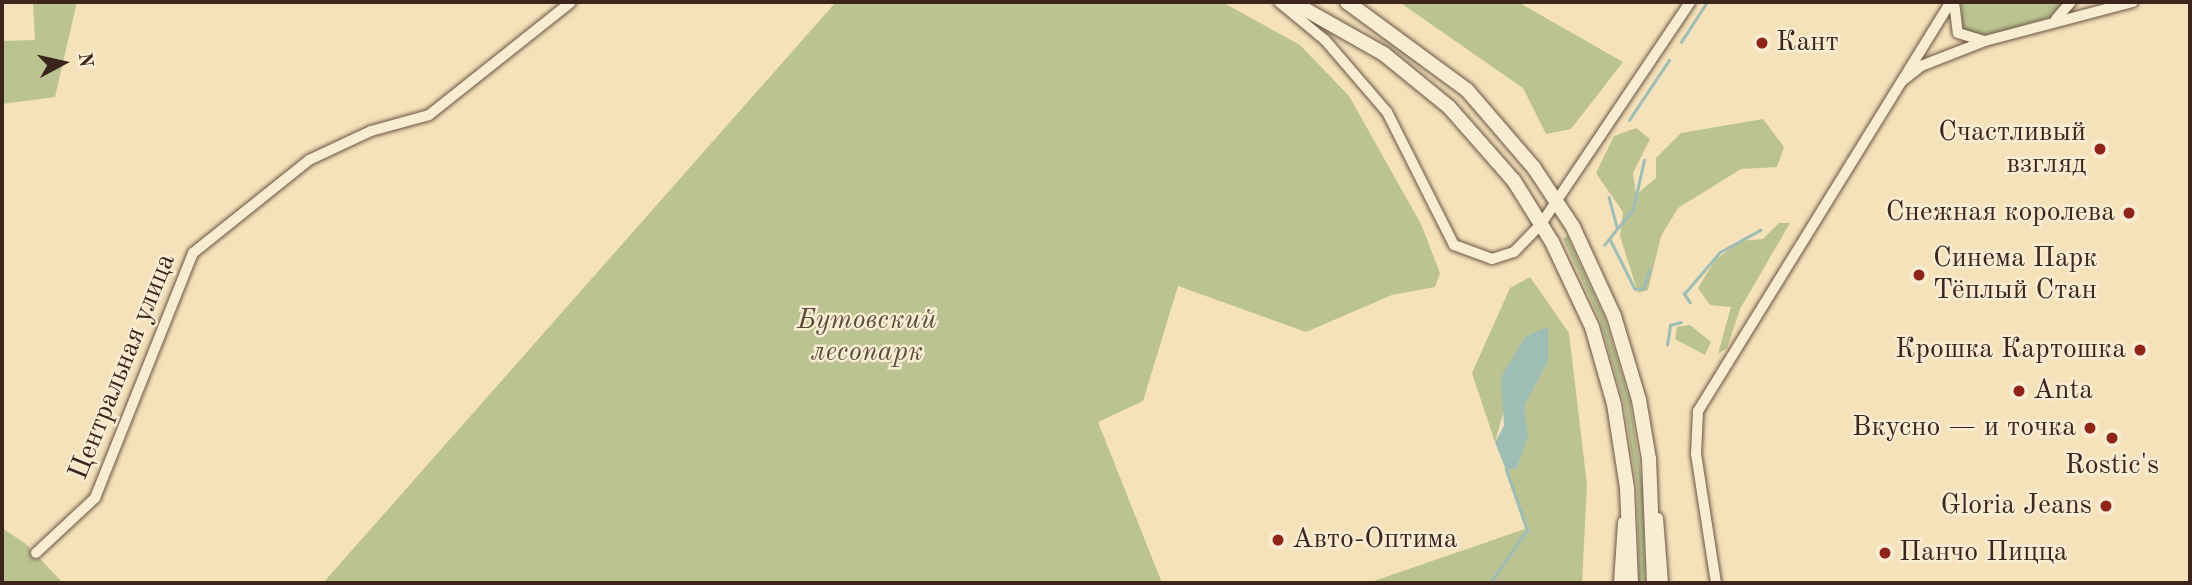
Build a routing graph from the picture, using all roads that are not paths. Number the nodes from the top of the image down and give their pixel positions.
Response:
1 (571, 2) edge
2 (1279, 2) edge
3 (1292, 2) edge
4 (1347, 2) edge
5 (1690, 2) edge
6 (1953, 2) edge
7 (2071, 2) edge
8 (2133, 2) edge
9 (2042, 25) junction
10 (1984, 41) junction
11 (1896, 86) junction
12 (1558, 201) junction
13 (1541, 224) junction
14 (1649, 459) junction
15 (1625, 469) junction
16 (36, 553) dead end
17 (1619, 583) edge
18 (1631, 583) edge
19 (1654, 583) edge
20 (1663, 583) edge
21 (1716, 583) edge

1 - 16 street, Центральная улица
2 - 13 street
3 - 13 main road
4 - 12 main road
5 - 12 street
6 - 10 street
6 - 11 street
7 - 9 street
8 - 9 street
9 - 10 street
10 - 11 street
11 - 21 street
12 - 13 street
12 - 14 main road
13 - 15 main road
14 - 19 main road
14 - 20 street
15 - 17 street
15 - 18 main road

